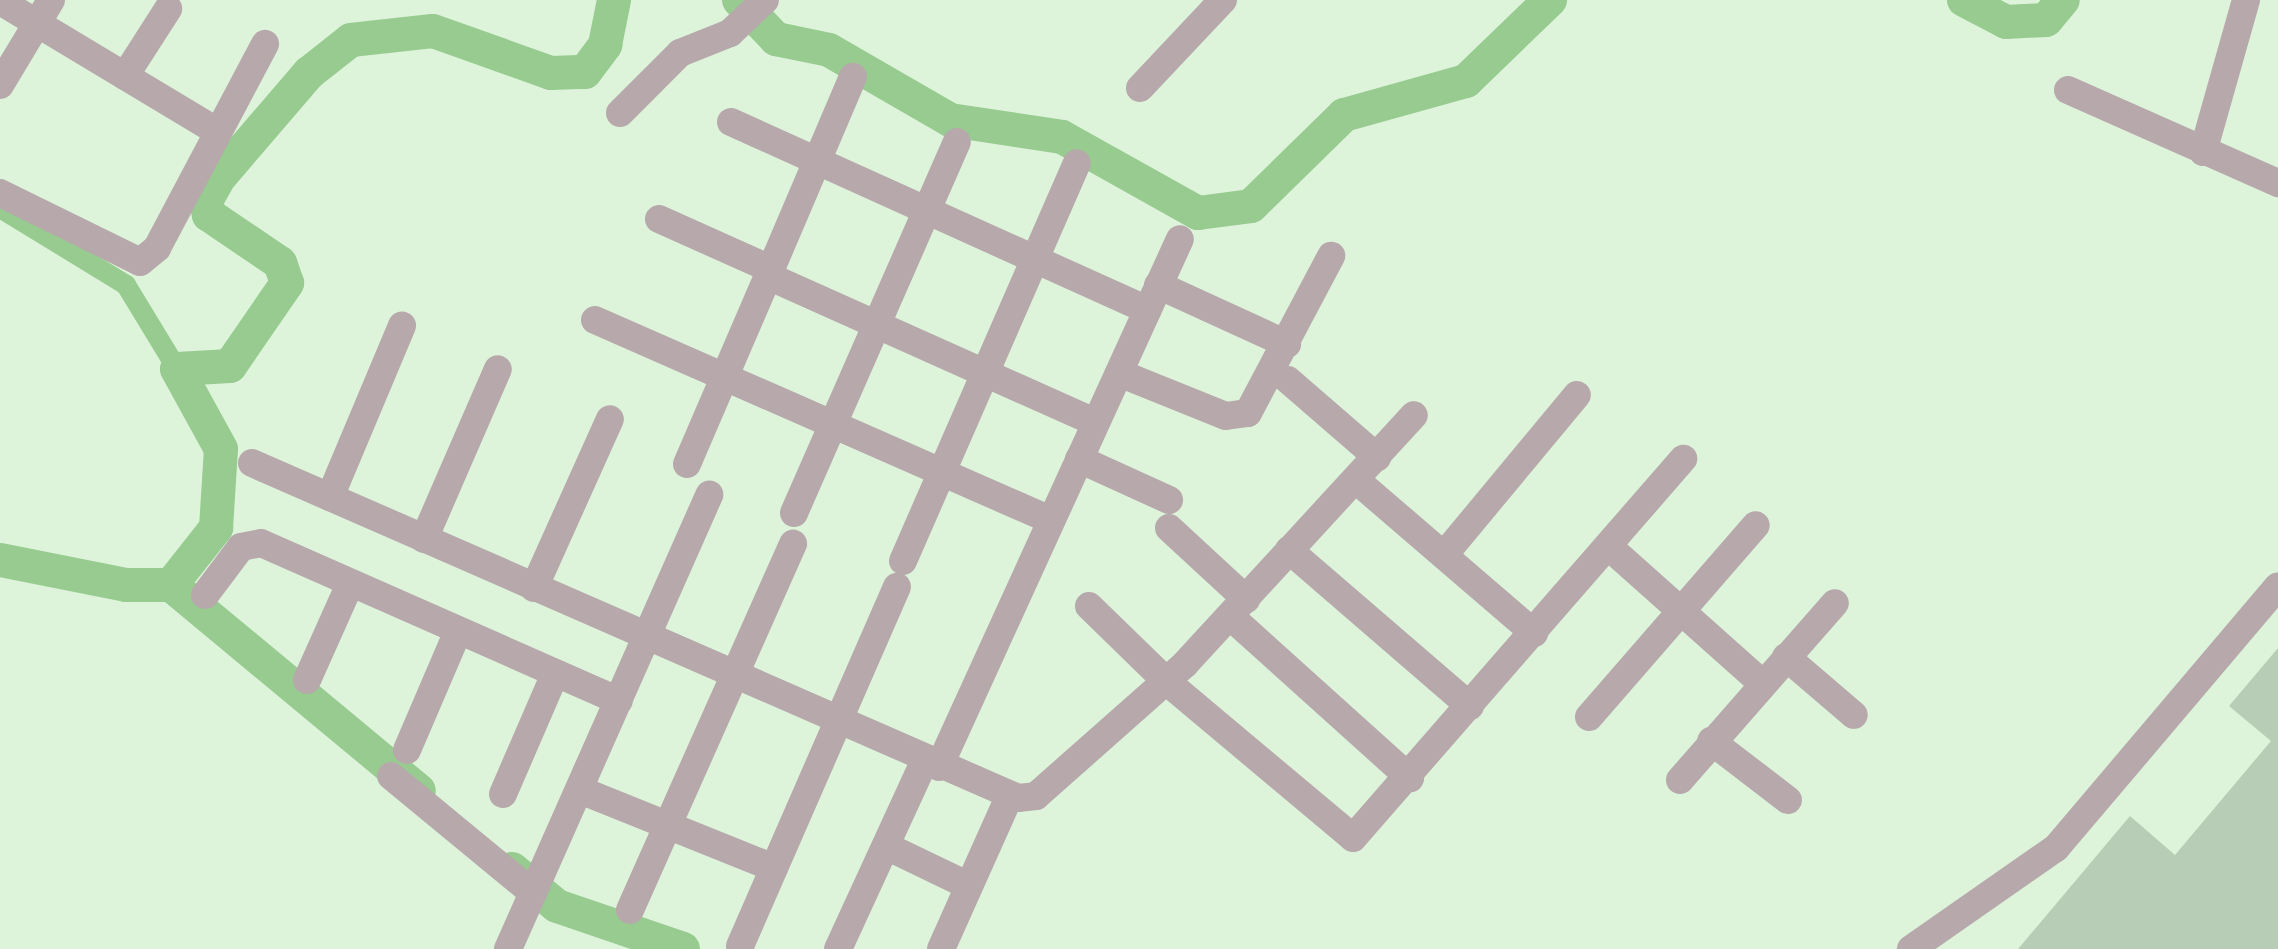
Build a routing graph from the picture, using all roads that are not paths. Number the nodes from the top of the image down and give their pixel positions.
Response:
1 (765, 0) edge
2 (1223, 0) edge
3 (2246, 0) edge
4 (0, 1) edge
5 (168, 9) dead end
6 (44, 11) edge
7 (265, 44) dead end
8 (125, 76) junction
9 (853, 77) dead end
10 (0, 85) edge
11 (1140, 88) dead end
12 (2068, 90) dead end
13 (620, 113) dead end
14 (731, 122) dead end
15 (218, 132) junction
16 (957, 142) dead end
17 (2203, 152) junction
18 (1077, 163) dead end
19 (817, 164) junction
20 (2278, 183) edge
21 (0, 193) edge
22 (928, 213) junction
23 (659, 219) dead end
24 (1180, 239) dead end
25 (1331, 256) dead end
26 (1033, 261) junction
27 (769, 272) junction
28 (1153, 298) junction
29 (595, 320) dead end
30 (877, 323) junction
31 (402, 326) dead end
32 (1287, 344) junction
33 (498, 369) dead end
34 (986, 372) junction
35 (1119, 373) junction
36 (724, 377) junction
37 (1288, 380) dead end
38 (1577, 395) dead end
39 (1414, 415) dead end
40 (610, 419) dead end
41 (1096, 423) junction
42 (833, 424) junction
43 (1377, 457) junction
44 (1079, 459) junction
45 (1683, 459) dead end
46 (252, 463) dead end
47 (687, 464) dead end
48 (940, 473) junction
49 (1356, 480) junction
50 (709, 495) dead end
51 (330, 497) junction
52 (794, 513) dead end
53 (1050, 520) junction
54 (1756, 525) dead end
55 (424, 539) junction
56 (793, 544) dead end
57 (1608, 546) junction
58 (1289, 550) junction
59 (1444, 555) junction
60 (350, 584) junction
61 (2278, 586) edge
62 (534, 588) junction
63 (205, 595) dead end
64 (1835, 603) dead end
65 (1089, 606) dead end
66 (1239, 608) junction
67 (1680, 610) junction
68 (458, 631) junction
69 (1534, 633) junction
70 (648, 638) junction
71 (1786, 657) junction
72 (555, 674) junction
73 (733, 674) junction
74 (307, 680) dead end
75 (1166, 681) junction
76 (1762, 683) junction
77 (619, 701) junction
78 (1470, 706) junction
79 (1854, 715) dead end
80 (1589, 717) dead end
81 (836, 723) junction
82 (1711, 741) junction
83 (407, 750) dead end
84 (932, 763) junction
85 (391, 776) dead end
86 (1410, 778) junction
87 (1680, 780) dead end
88 (580, 790) junction
89 (503, 794) dead end
90 (1009, 797) junction
91 (1788, 800) dead end
92 (668, 826) junction
93 (886, 846) junction
94 (774, 868) junction
95 (969, 886) junction
96 (533, 893) junction
97 (630, 910) dead end
98 (740, 946) dead end
99 (508, 949) edge
100 (838, 949) edge
101 (941, 949) edge
102 (1911, 949) edge

1 - 13 street
2 - 11 street
3 - 17 street
4 - 6 street
5 - 8 street
6 - 8 street
6 - 10 street
7 - 15 street
8 - 15 street
9 - 19 street
12 - 17 street
14 - 19 street
15 - 21 street
16 - 22 street
17 - 20 street
18 - 26 street
19 - 22 street
19 - 27 street
22 - 26 street
22 - 30 street
23 - 27 street
24 - 28 street
25 - 32 street
26 - 28 street
26 - 34 street
27 - 30 street
27 - 36 street
28 - 32 street
28 - 35 street
29 - 36 street
30 - 34 street
30 - 42 street
31 - 51 street
32 - 35 street
33 - 55 street
34 - 41 street
34 - 48 street
35 - 41 street
36 - 42 street
36 - 47 street
37 - 43 street
38 - 59 street
39 - 43 street
40 - 62 street
41 - 44 street
42 - 48 street
42 - 52 street
43 - 49 street
44 - 53 street
44 - 66 street
45 - 57 street
46 - 51 street
48 - 53 street
48 - 81 street
49 - 58 street
49 - 59 street
50 - 70 street
51 - 55 street
53 - 84 street
54 - 67 street
55 - 62 street
56 - 73 street
57 - 67 street
57 - 69 street
58 - 66 street
58 - 78 street
59 - 69 street
60 - 63 street
60 - 68 street
60 - 74 street
61 - 102 street
62 - 70 street
64 - 71 street
65 - 75 street
66 - 75 street
66 - 86 street
67 - 76 street
67 - 80 street
68 - 72 street
68 - 83 street
69 - 78 street
70 - 73 street
70 - 77 street
71 - 76 street
71 - 79 street
72 - 77 street
72 - 89 street
73 - 81 street
73 - 92 street
75 - 86 street
75 - 90 street
76 - 82 street
77 - 88 street
78 - 86 street
81 - 84 street
81 - 94 street
82 - 87 street
82 - 91 street
84 - 90 street
84 - 93 street
85 - 96 street
88 - 92 street
88 - 96 street
90 - 95 street
92 - 94 street
92 - 97 street
93 - 95 street
93 - 100 street
94 - 98 street
95 - 101 street
96 - 99 street

